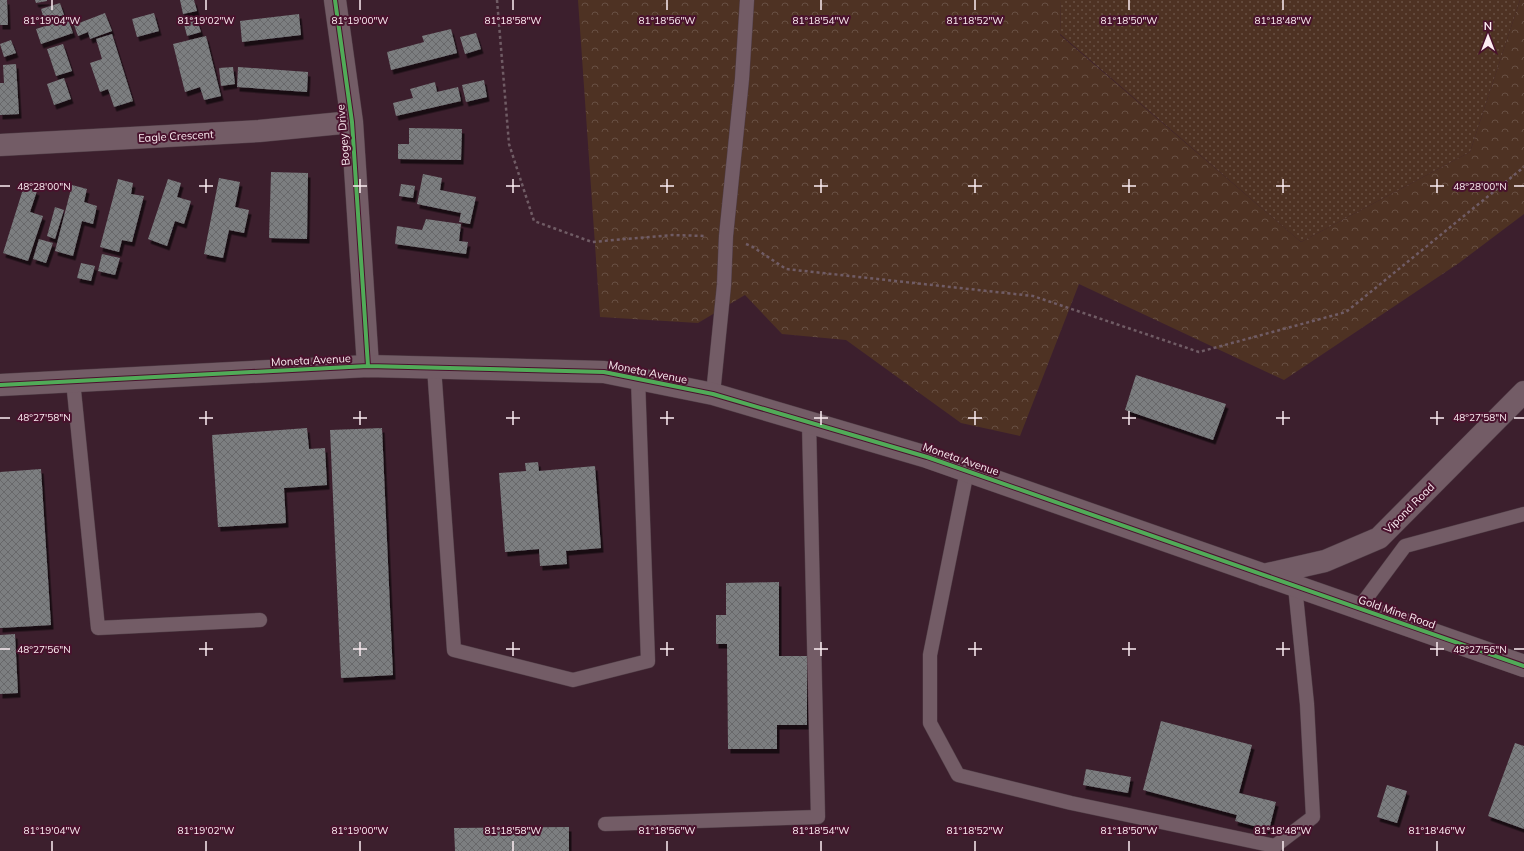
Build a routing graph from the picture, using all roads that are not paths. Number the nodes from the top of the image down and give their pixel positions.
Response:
1 (335, 0) edge
2 (747, 0) edge
3 (352, 122) junction
4 (0, 145) edge
5 (368, 366) junction
6 (434, 367) junction
7 (638, 379) junction
8 (73, 381) junction
9 (0, 385) edge
10 (1524, 392) edge
11 (713, 394) junction
12 (809, 422) junction
13 (967, 471) junction
14 (1524, 514) edge
15 (1263, 575) junction
16 (1295, 586) junction
17 (1359, 608) junction
18 (260, 620) dead end
19 (1524, 666) edge
20 (605, 824) dead end

1 - 3 street, Bogey Drive
2 - 11 lane
3 - 4 street, Eagle Crescent
3 - 5 street, Bogey Drive
5 - 6 street, Moneta Avenue
5 - 8 street, Moneta Avenue
6 - 7 street, Moneta Avenue
6 - 7 lane
7 - 11 street, Moneta Avenue
8 - 9 street, Moneta Avenue
8 - 18 lane
10 - 15 street, Vipond Road
11 - 12 street, Moneta Avenue
12 - 13 street, Moneta Avenue
12 - 20 lane
13 - 15 street, Moneta Avenue
13 - 16 lane
14 - 17 lane
15 - 16 street, Gold Mine Road
16 - 17 street, Gold Mine Road
17 - 19 street, Gold Mine Road

